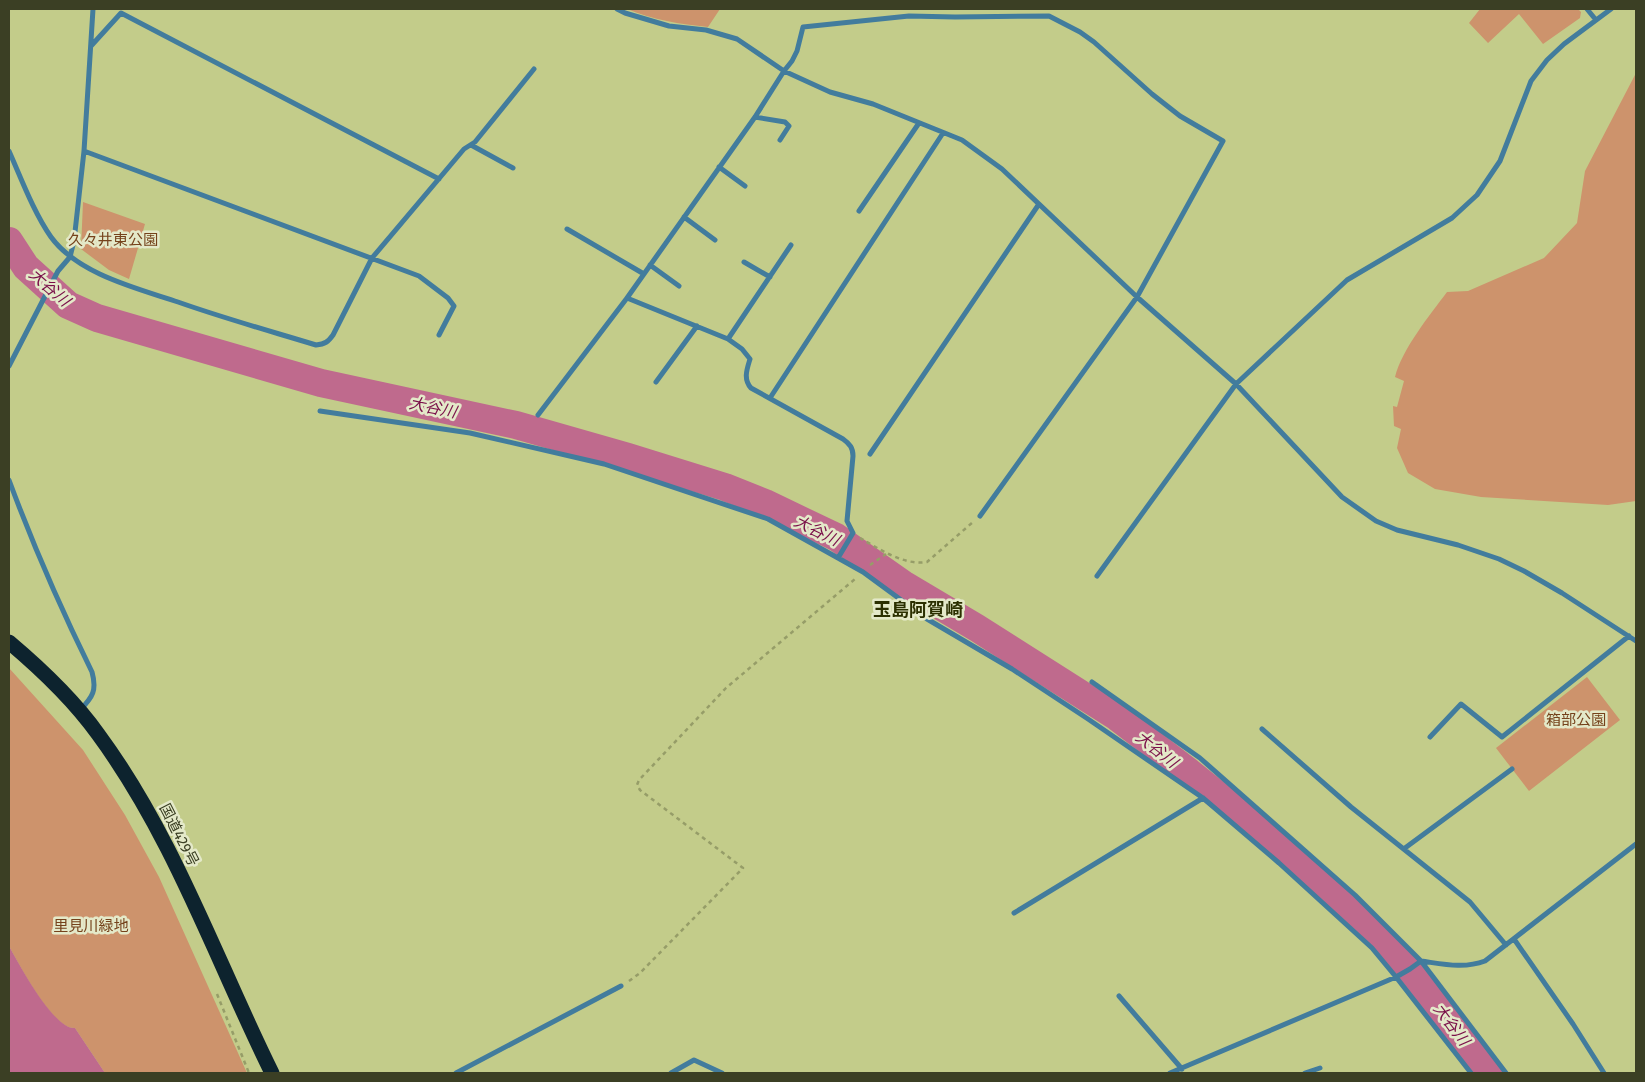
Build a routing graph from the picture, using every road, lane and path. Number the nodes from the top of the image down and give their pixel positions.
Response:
1 (92, 9) edge
2 (618, 9) edge
3 (1587, 9) edge
4 (1611, 9) edge
5 (123, 11) edge
6 (1596, 20) junction
7 (91, 46) junction
8 (534, 69) dead end
9 (784, 71) junction
10 (755, 117) junction
11 (919, 123) junction
12 (943, 133) junction
13 (780, 140) dead end
14 (471, 145) junction
15 (9, 151) edge
16 (84, 152) junction
17 (719, 167) junction
18 (513, 168) dead end
19 (439, 179) junction
20 (745, 186) dead end
21 (1039, 204) junction
22 (859, 211) dead end
23 (684, 217) junction
24 (567, 229) dead end
25 (715, 240) dead end
26 (791, 245) dead end
27 (70, 257) junction
28 (372, 258) junction
29 (744, 262) dead end
30 (650, 265) junction
31 (644, 274) junction
32 (770, 278) junction
33 (679, 286) dead end
34 (1137, 296) junction
35 (627, 298) junction
36 (697, 326) junction
37 (439, 335) dead end
38 (728, 339) junction
39 (9, 366) edge
40 (656, 382) dead end
41 (1236, 384) junction
42 (770, 398) junction
43 (320, 411) dead end
44 (538, 416) dead end
45 (870, 454) dead end
46 (9, 480) edge
47 (980, 516) joint
48 (853, 533) junction
49 (886, 554) junction
50 (838, 558) junction
51 (865, 570) junction
52 (1097, 576) dead end
53 (1629, 636) junction
54 (1636, 641) edge
55 (9, 642) edge
56 (1092, 682) dead end
57 (80, 710) junction
58 (1262, 730) dead end
59 (1430, 737) dead end
60 (1512, 768) dead end
61 (1203, 798) junction
62 (1636, 844) edge
63 (1405, 848) junction
64 (1014, 913) dead end
65 (1514, 939) junction
66 (1506, 946) junction
67 (1421, 960) junction
68 (1396, 976) junction
69 (622, 986) joint
70 (215, 988) dead end
71 (1118, 996) dead end
72 (1320, 1068) dead end
73 (1182, 1069) junction
74 (249, 1073) edge
75 (272, 1073) edge
76 (456, 1073) edge
77 (671, 1073) edge
78 (722, 1073) edge
79 (1170, 1073) edge
80 (1306, 1073) edge
81 (1471, 1073) edge
82 (1506, 1073) edge
83 (1604, 1073) edge

1 - 7 street
2 - 9 street
3 - 6 street
4 - 6 street
5 - 7 street
5 - 19 street
6 - 41 street
7 - 16 street
8 - 14 street
9 - 10 street
9 - 11 street
9 - 34 street
10 - 13 street
10 - 17 street
11 - 12 street
11 - 22 street
12 - 21 street
12 - 42 street
14 - 18 street
14 - 19 street
15 - 27 street
16 - 27 street
16 - 28 street
17 - 20 street
17 - 23 street
19 - 28 street
21 - 34 street
21 - 45 street
23 - 25 street
23 - 30 street
24 - 31 street
26 - 32 street
27 - 28 street
27 - 39 street
28 - 37 street
29 - 32 street
30 - 31 street
30 - 33 street
31 - 35 street
32 - 38 street
34 - 41 street
34 - 47 street
35 - 36 street
35 - 44 street
36 - 38 street
36 - 40 street
38 - 42 street
41 - 52 street
41 - 53 street
42 - 48 street
43 - 50 street
46 - 57 street
47 - 49 path
48 - 49 path
48 - 50 street
49 - 51 path
50 - 51 street
51 - 61 street
51 - 69 path
53 - 54 street
53 - 59 street
55 - 57 highway, 国道429号
56 - 67 street
57 - 75 highway, 国道429号
58 - 63 street
60 - 63 street
61 - 64 street
61 - 68 street
62 - 65 street
63 - 66 street
65 - 66 street
65 - 83 street
66 - 67 street
67 - 68 street
67 - 82 street
68 - 73 street
68 - 81 street
69 - 76 street
70 - 74 path
71 - 73 street
72 - 80 street
73 - 79 street
77 - 78 street

